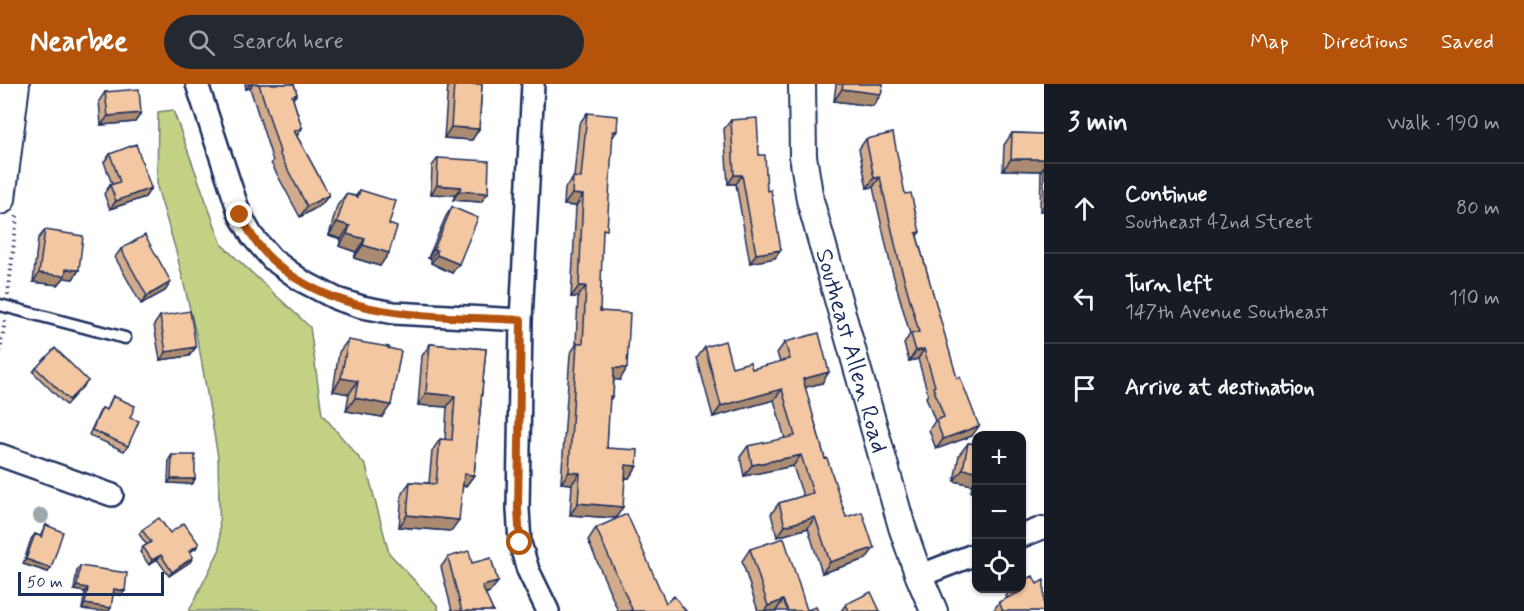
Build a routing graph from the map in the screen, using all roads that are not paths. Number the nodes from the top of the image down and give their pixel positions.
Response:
1 (14, 84) edge
2 (197, 84) edge
3 (533, 84) edge
4 (802, 84) edge
5 (0, 199) edge
6 (0, 305) edge
7 (521, 320) junction
8 (125, 338) dead end
9 (0, 455) edge
10 (112, 495) dead end
11 (1042, 528) dead end
12 (1026, 534) edge
13 (972, 556) edge
14 (919, 576) junction
15 (548, 611) edge
16 (934, 611) edge

1 - 5 main road
2 - 7 street
3 - 7 street
4 - 14 street, Southeast Allen Road
6 - 8 lane
7 - 15 street
9 - 10 street
11 - 12 street
13 - 14 street
14 - 16 street, Southeast Allen Road

